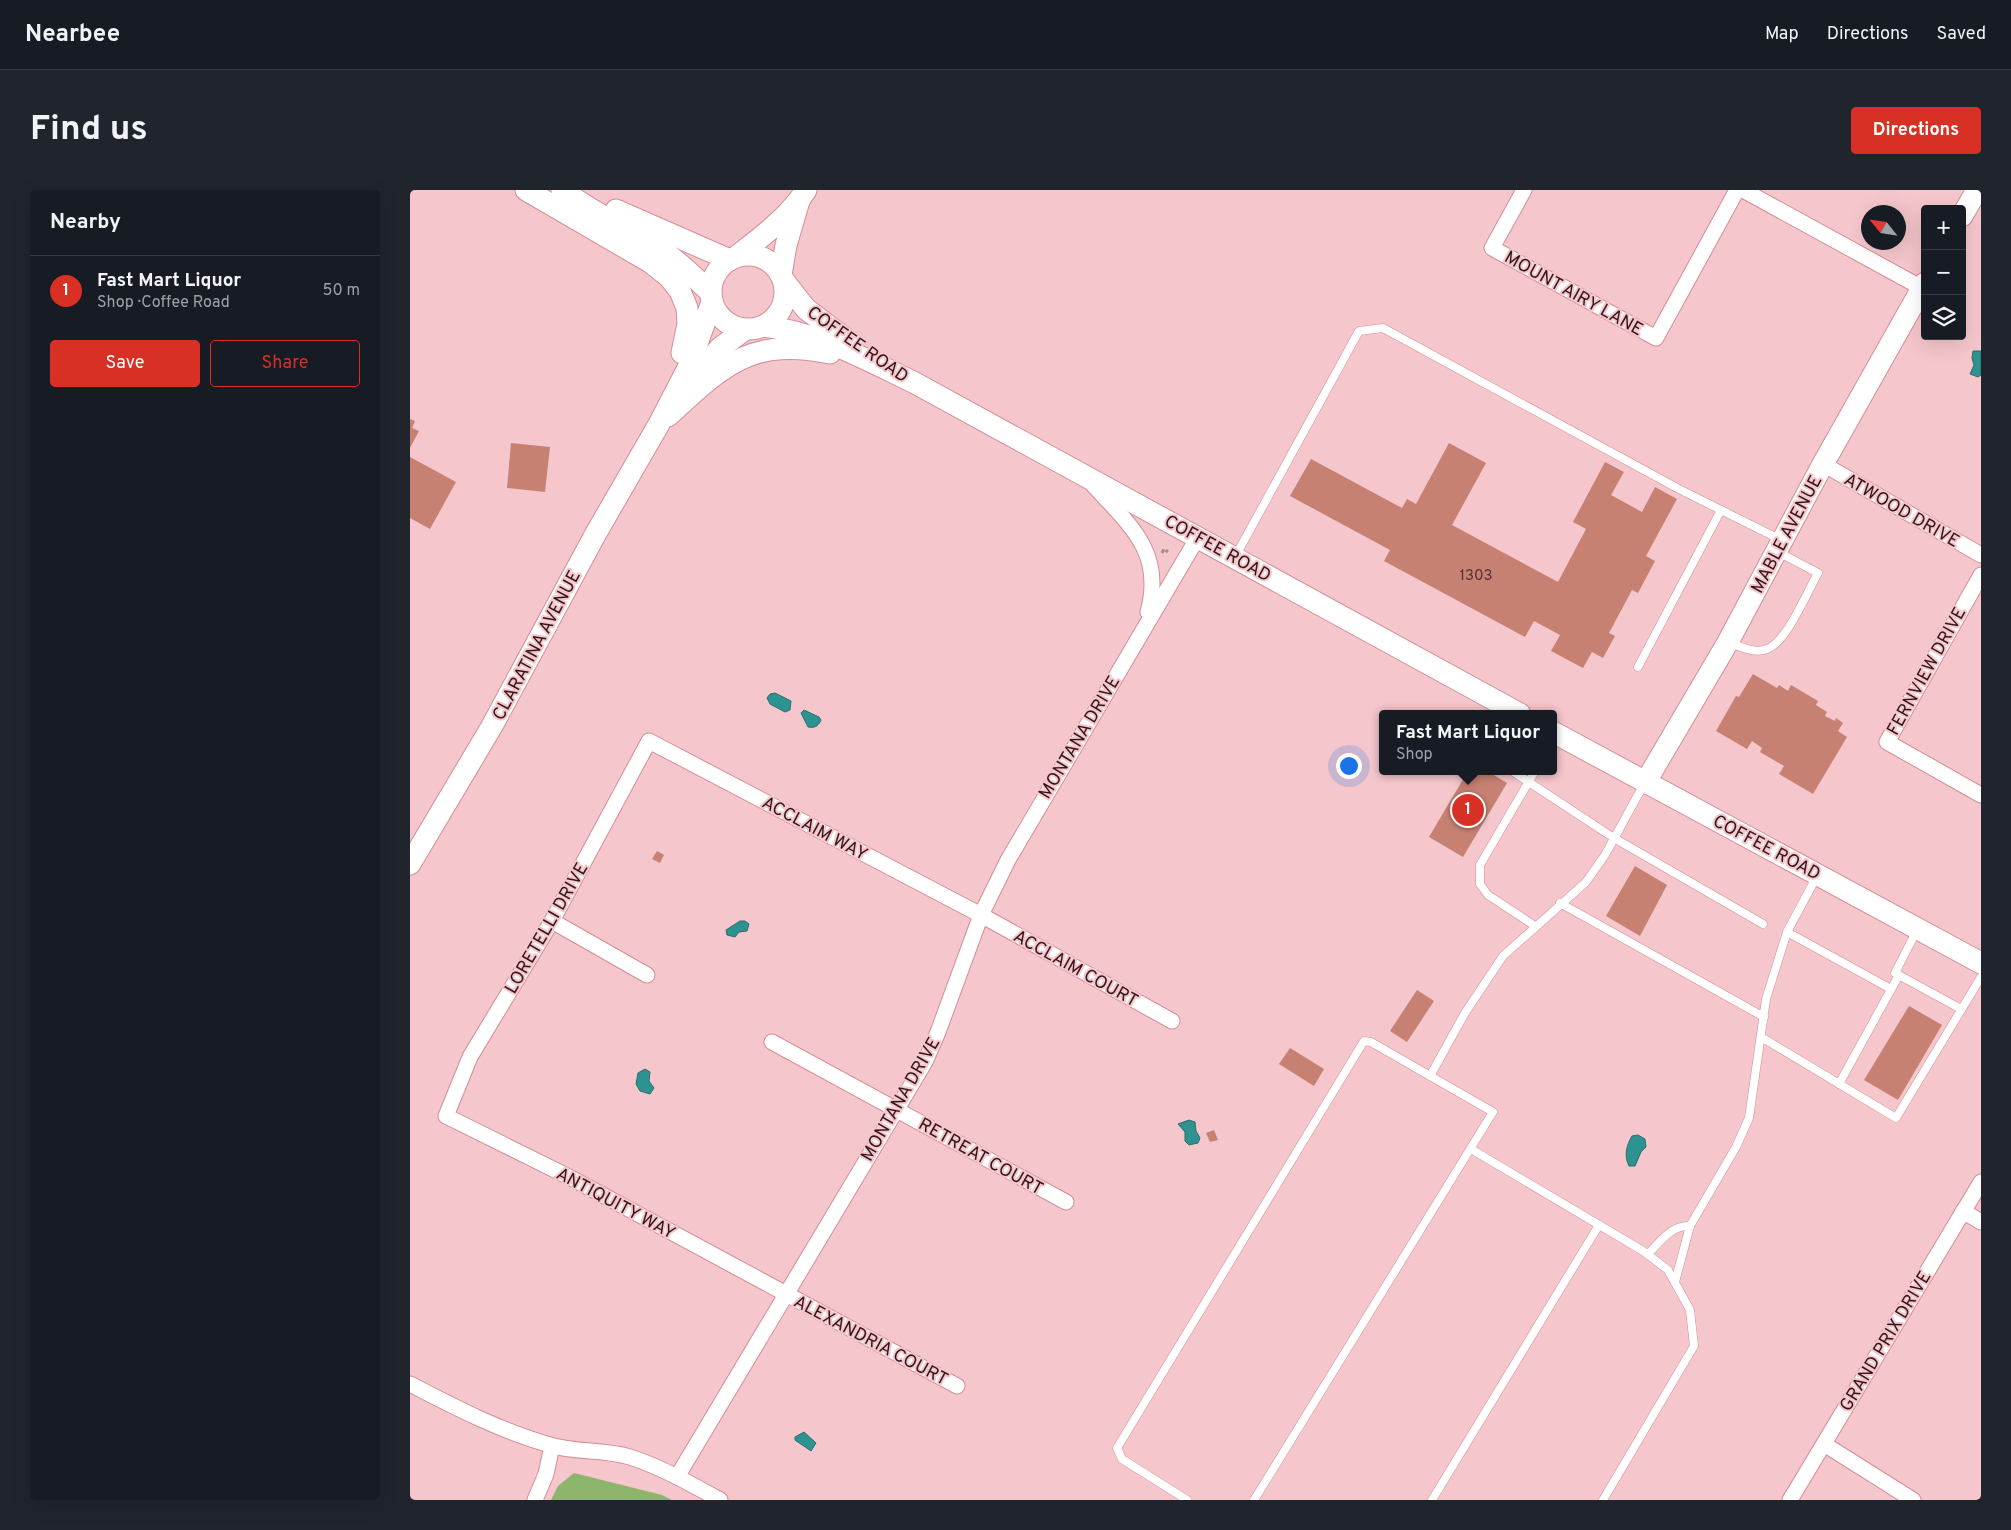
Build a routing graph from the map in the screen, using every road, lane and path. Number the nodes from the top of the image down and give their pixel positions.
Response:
1 (526, 190) edge
2 (562, 190) edge
3 (572, 190) edge
4 (1524, 190) edge
5 (1737, 190) edge
6 (1743, 190) edge
7 (1972, 192) edge
8 (803, 194) edge
9 (1966, 206) edge
10 (733, 258) junction
11 (782, 278) junction
12 (1921, 285) edge
13 (1921, 290) edge
14 (712, 297) junction
15 (754, 328) junction
16 (915, 383) junction
17 (659, 424) junction
18 (1823, 464) junction
19 (1085, 475) junction
20 (1720, 510) junction
21 (1198, 537) junction
22 (1779, 546) junction
23 (1981, 555) edge
24 (1235, 557) junction
25 (1981, 575) edge
26 (1143, 630) junction
27 (1728, 642) junction
28 (1638, 667) dead end
29 (1506, 710) edge
30 (1557, 738) edge
31 (649, 741) joint
32 (1518, 775) edge
33 (1533, 775) edge
34 (1529, 782) junction
35 (1645, 782) junction
36 (1981, 794) edge
37 (1614, 838) junction
38 (410, 864) edge
39 (1818, 874) junction
40 (1560, 903) junction
41 (981, 915) junction
42 (552, 921) junction
43 (1763, 924) dead end
44 (1535, 926) junction
45 (1918, 928) junction
46 (1787, 932) junction
47 (1981, 963) edge
48 (1899, 975) junction
49 (647, 976) dead end
50 (1981, 977) edge
51 (1891, 989) junction
52 (1961, 1010) junction
53 (1764, 1017) junction
54 (1172, 1021) dead end
55 (1761, 1037) junction
56 (772, 1042) dead end
57 (1430, 1076) junction
58 (1839, 1084) junction
59 (896, 1110) junction
60 (446, 1116) joint
61 (1471, 1148) junction
62 (1981, 1182) edge
63 (1066, 1202) dead end
64 (1963, 1211) junction
65 (1981, 1222) edge
66 (1599, 1225) junction
67 (1690, 1226) junction
68 (1648, 1254) junction
69 (1675, 1282) junction
70 (784, 1294) junction
71 (410, 1384) edge
72 (957, 1386) dead end
73 (1824, 1444) junction
74 (552, 1446) junction
75 (677, 1477) junction
76 (535, 1500) edge
77 (720, 1500) edge
78 (1187, 1500) edge
79 (1254, 1500) edge
80 (1432, 1500) edge
81 (1603, 1500) edge
82 (1790, 1500) edge
83 (1914, 1500) edge

1 - 17 main road
2 - 14 main road
3 - 10 main road
4 - 5 street, MOUNT AIRY LANE
6 - 12 street
7 - 9 main road
8 - 10 main road
8 - 11 main road
10 - 11 main road
10 - 14 main road
11 - 15 main road
11 - 16 main road, COFFEE ROAD
13 - 18 main road, MABLE AVENUE
14 - 15 main road
14 - 17 main road, CLARATINA AVENUE
15 - 16 main road, COFFEE ROAD
15 - 17 main road, CLARATINA AVENUE
16 - 17 main road
16 - 19 main road, COFFEE ROAD
17 - 38 main road, CLARATINA AVENUE
18 - 22 main road, MABLE AVENUE
18 - 23 street, ATWOOD DRIVE
19 - 21 main road, COFFEE ROAD
19 - 26 street, MONTANA DRIVE
20 - 22 lane
20 - 24 lane
20 - 28 lane
21 - 24 main road, COFFEE ROAD
21 - 26 street, MONTANA DRIVE
22 - 27 main road, MABLE AVENUE
22 - 27 lane
24 - 29 main road, COFFEE ROAD
25 - 36 street, FERNVIEW DRIVE
26 - 41 street, MONTANA DRIVE
27 - 35 main road, MABLE AVENUE
30 - 35 main road, COFFEE ROAD
31 - 41 street, ACCLAIM WAY
31 - 42 street, LORETELLI DRIVE
32 - 34 lane
33 - 34 lane
34 - 37 lane
34 - 44 lane
35 - 37 lane
35 - 39 main road, COFFEE ROAD
37 - 40 lane
37 - 43 lane
39 - 45 main road, COFFEE ROAD
39 - 46 lane
40 - 44 lane
40 - 53 lane
41 - 54 street, ACCLAIM COURT
41 - 59 street, MONTANA DRIVE
42 - 49 street
42 - 60 street, LORETELLI DRIVE
44 - 57 lane
45 - 47 main road, COFFEE ROAD
45 - 48 lane
46 - 51 lane
46 - 53 lane
48 - 51 lane
48 - 52 lane
50 - 52 lane
51 - 58 lane
52 - 58 lane
53 - 55 lane
55 - 58 lane
55 - 67 lane
56 - 59 street, RETREAT COURT
57 - 61 lane
57 - 78 lane
59 - 63 street, RETREAT COURT
59 - 70 street, MONTANA DRIVE
60 - 70 street, ANTIQUITY WAY
61 - 66 lane
61 - 79 lane
62 - 64 street, GRAND PRIX DRIVE
64 - 65 street
64 - 73 street, GRAND PRIX DRIVE
66 - 68 lane
66 - 80 lane
67 - 68 lane
67 - 69 lane
68 - 69 lane
69 - 81 lane
70 - 72 street, ALEXANDRIA COURT
70 - 75 street, MONTANA DRIVE
71 - 74 street
73 - 82 street, GRAND PRIX DRIVE
73 - 83 street
74 - 75 street
74 - 76 street
75 - 77 street

